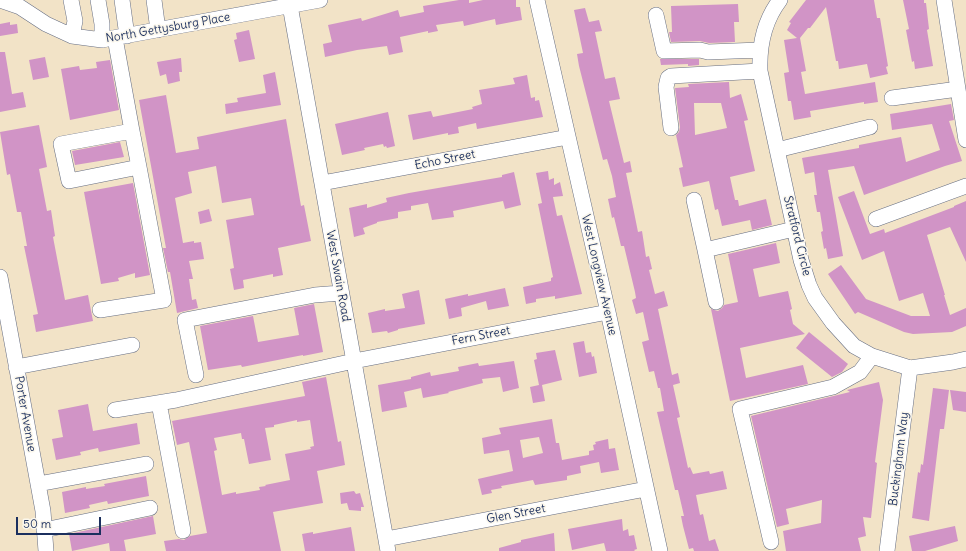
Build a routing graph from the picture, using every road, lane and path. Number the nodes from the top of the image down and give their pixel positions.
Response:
1 (0, 0) edge
2 (71, 0) edge
3 (98, 0) edge
4 (122, 0) edge
5 (154, 0) edge
6 (320, 0) edge
7 (537, 0) edge
8 (780, 0) edge
9 (944, 0) edge
10 (290, 3) edge
11 (656, 15) dead end
12 (158, 30) junction
13 (72, 36) junction
14 (115, 38) junction
15 (760, 50) junction
16 (760, 71) junction
17 (958, 89) junction
18 (892, 98) dead end
19 (870, 127) dead end
20 (671, 128) dead end
21 (132, 131) junction
22 (568, 137) junction
23 (966, 140) edge
24 (777, 150) junction
25 (138, 167) junction
26 (322, 183) junction
27 (966, 186) edge
28 (694, 200) dead end
29 (876, 219) dead end
30 (794, 229) junction
31 (705, 250) junction
32 (0, 277) edge
33 (341, 289) junction
34 (716, 302) dead end
35 (223, 307) dead end
36 (100, 310) dead end
37 (608, 312) junction
38 (132, 344) dead end
39 (872, 356) junction
40 (966, 359) edge
41 (354, 361) junction
42 (16, 367) junction
43 (910, 368) junction
44 (196, 375) dead end
45 (159, 403) junction
46 (115, 410) dead end
47 (146, 464) dead end
48 (38, 484) junction
49 (646, 489) junction
50 (150, 508) dead end
51 (44, 530) junction
52 (183, 531) dead end
53 (771, 542) dead end
54 (387, 545) edge
55 (46, 551) edge
56 (660, 551) edge
57 (887, 551) edge

1 - 13 street, North Gettysburg Place
2 - 13 street
3 - 14 street
4 - 14 street
5 - 12 street
6 - 10 street, North Gettysburg Place
7 - 22 street, West Longview Avenue
8 - 15 street, Stratford Circle
9 - 17 street
10 - 12 street, North Gettysburg Place
10 - 26 street, West Swain Road
11 - 15 street
12 - 14 street, North Gettysburg Place
13 - 14 street, North Gettysburg Place
14 - 21 street
15 - 16 street, Stratford Circle
16 - 20 street
16 - 24 street, Stratford Circle
17 - 18 street
17 - 23 street
19 - 24 street
21 - 25 street
21 - 25 street
22 - 26 street, Echo Street
22 - 37 street, West Longview Avenue
24 - 30 street, Stratford Circle
25 - 36 street
26 - 33 street, West Swain Road
27 - 29 street
28 - 31 street
30 - 31 street
30 - 39 street, Stratford Circle
31 - 34 street
32 - 42 street, Porter Avenue
33 - 35 street
33 - 41 street, West Swain Road
33 - 44 street
37 - 41 street, Fern Street
37 - 49 street, West Longview Avenue
38 - 42 street
39 - 43 street, Stratford Circle
39 - 53 street
40 - 43 street, Stratford Circle
41 - 45 street, Fern Street
41 - 54 street, West Swain Road
42 - 48 street, Porter Avenue
43 - 57 street, Buckingham Way
45 - 46 street, Fern Street
45 - 52 street
47 - 48 street
48 - 51 street, Porter Avenue
49 - 54 street, Glen Street
49 - 56 street, West Longview Avenue
50 - 51 street
51 - 55 street, Porter Avenue

